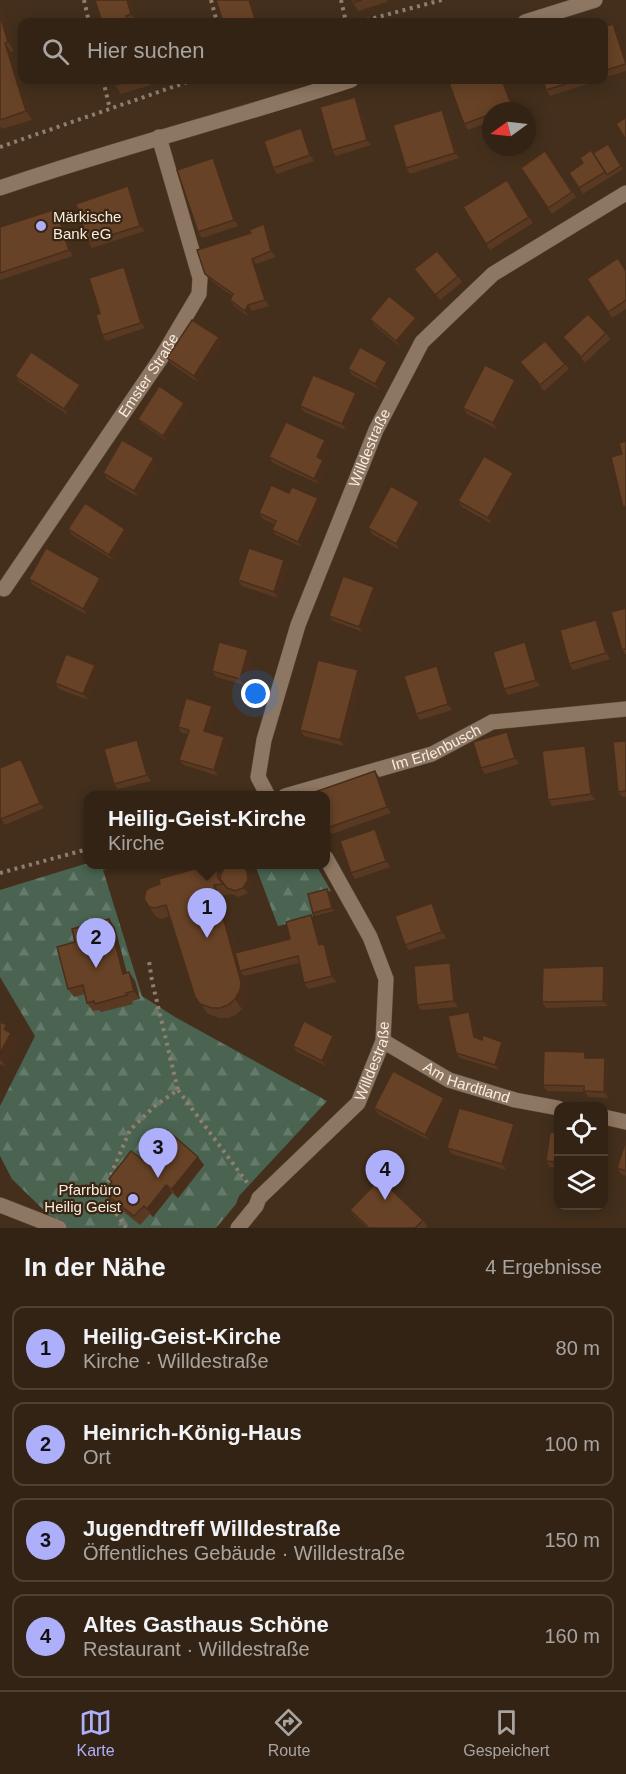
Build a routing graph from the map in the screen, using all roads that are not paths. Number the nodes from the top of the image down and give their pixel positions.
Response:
1 (595, 0) edge
2 (538, 18) edge
3 (338, 84) edge
4 (159, 137) junction
5 (0, 188) edge
6 (626, 193) edge
7 (4, 589) dead end
8 (626, 709) edge
9 (266, 791) edge
10 (299, 791) edge
11 (330, 865) edge
12 (383, 1041) junction
13 (554, 1107) edge
14 (608, 1118) edge
15 (626, 1122) edge
16 (0, 1205) edge
17 (59, 1228) edge
18 (238, 1228) edge

1 - 2 street
3 - 4 street
4 - 5 street
4 - 7 street, Emster Straße
6 - 9 street, Willdestraße
8 - 10 street, Im Erlenbusch
11 - 12 street, Willdestraße
12 - 13 street, Am Hardtland
12 - 18 street, Willdestraße
14 - 15 street
16 - 17 street

